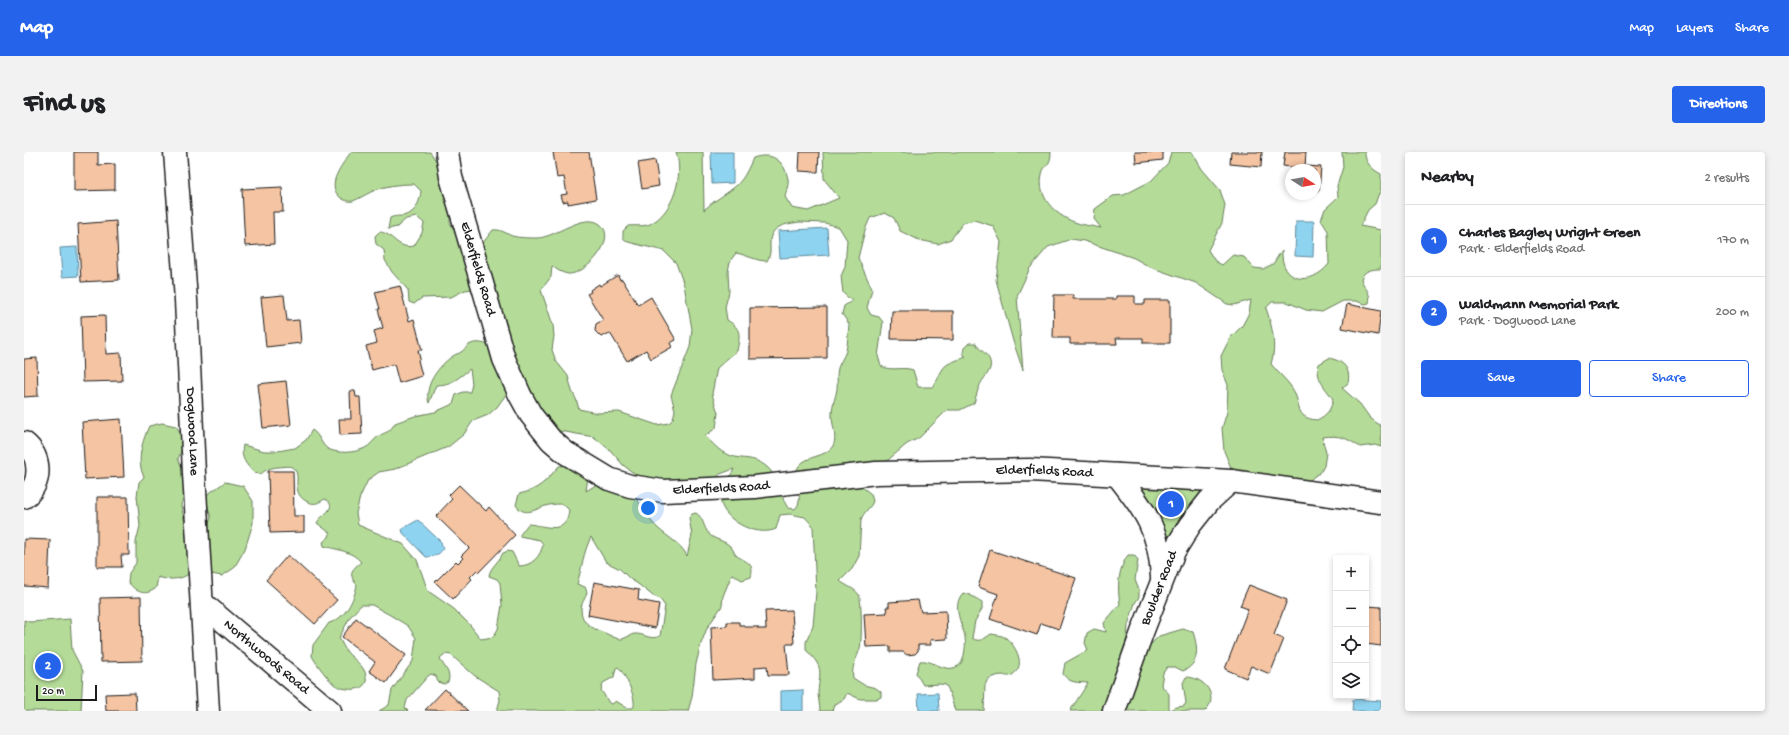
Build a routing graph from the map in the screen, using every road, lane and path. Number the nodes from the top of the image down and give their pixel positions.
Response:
1 (175, 152) edge
2 (447, 152) edge
3 (24, 443) edge
4 (1118, 475) junction
5 (1231, 481) junction
6 (24, 498) edge
7 (1381, 502) edge
8 (1162, 579) junction
9 (202, 603) junction
10 (208, 711) edge
11 (330, 711) edge
12 (1114, 711) edge

1 - 9 street, Dogwood Lane
2 - 4 street, Elderfields Road
3 - 6 street
4 - 5 street, Elderfields Road
4 - 8 street
5 - 7 street, Elderfields Road
5 - 8 street, Boulder Road
8 - 12 street, Boulder Road
9 - 10 street, Dogwood Lane
9 - 11 street, Northwoods Road

